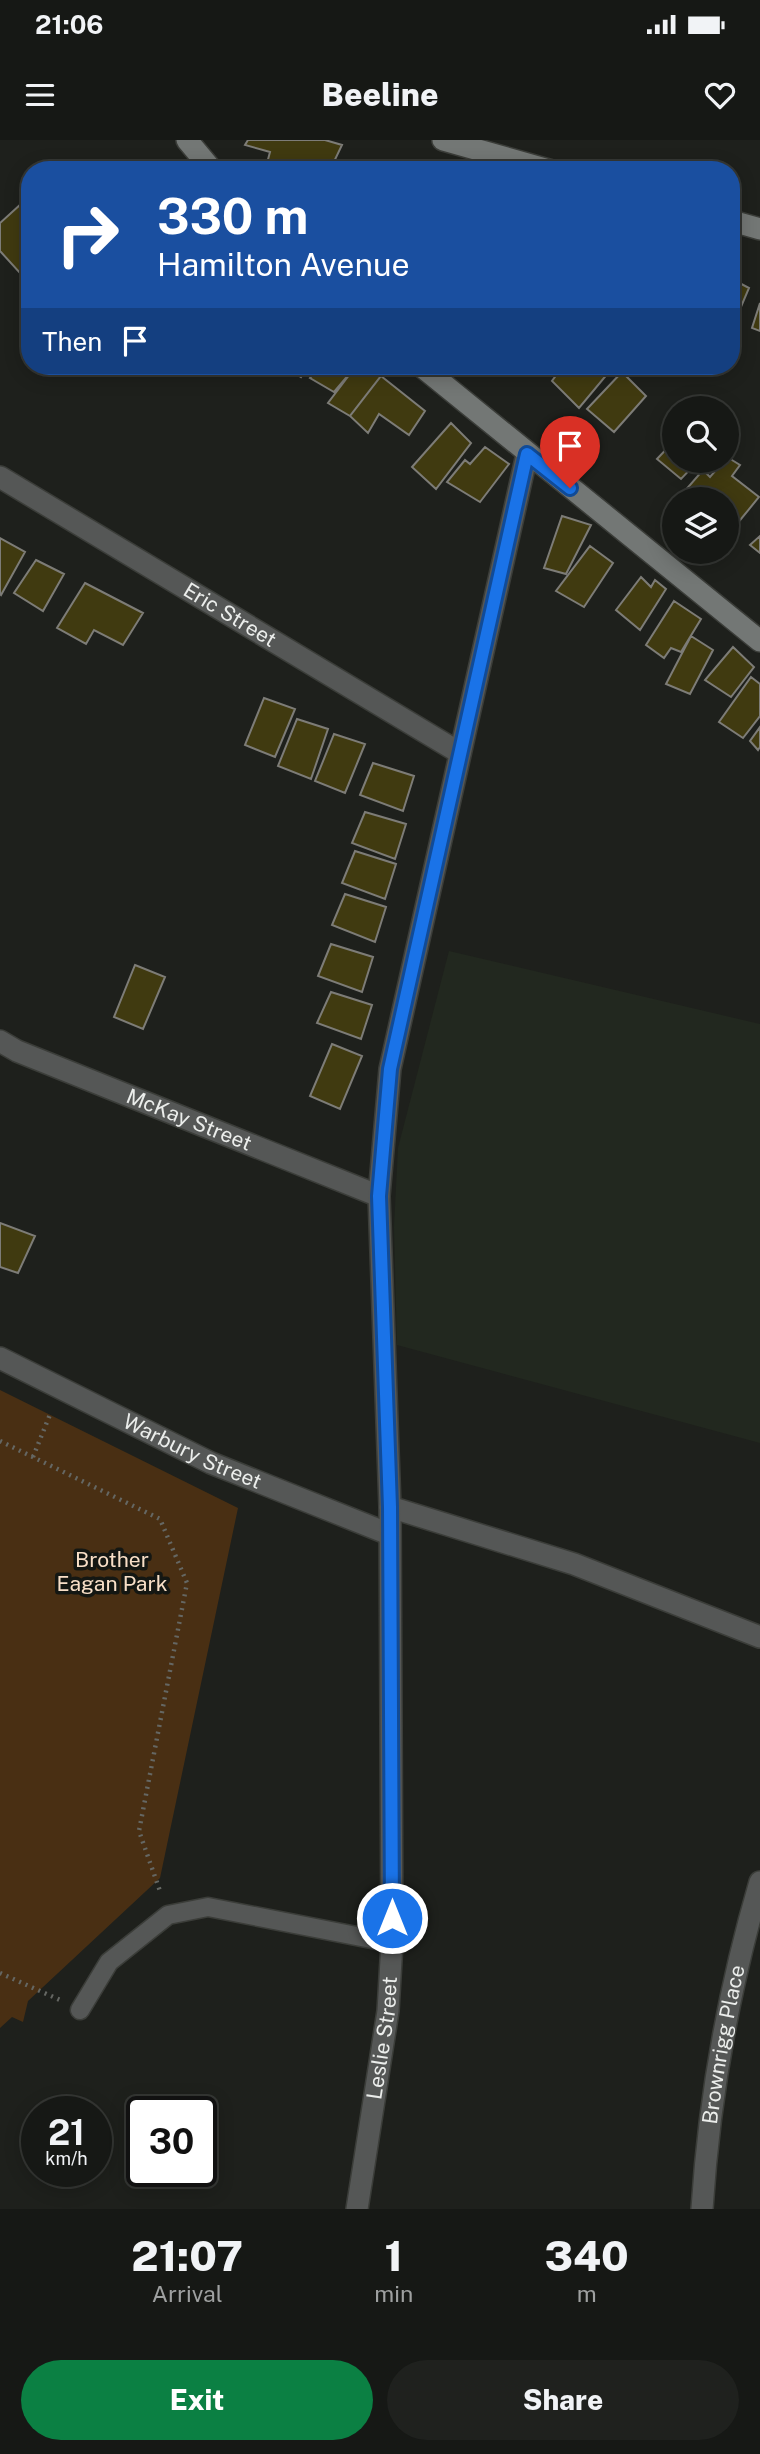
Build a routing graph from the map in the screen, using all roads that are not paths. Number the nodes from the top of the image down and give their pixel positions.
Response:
1 (201, 140) edge
2 (443, 140) edge
3 (209, 161) edge
4 (214, 161) edge
5 (517, 161) edge
6 (740, 223) edge
7 (760, 229) edge
8 (432, 375) edge
9 (527, 454) junction
10 (0, 477) edge
11 (760, 641) edge
12 (460, 753) junction
13 (0, 1041) edge
14 (379, 1196) junction
15 (0, 1358) edge
16 (390, 1507) junction
17 (389, 1534) junction
18 (760, 1637) edge
19 (760, 1882) edge
20 (393, 1943) junction
21 (80, 2010) road end
22 (357, 2209) edge
23 (702, 2209) edge

1 - 3 street
1 - 4 street
2 - 5 street
6 - 7 street
8 - 9 street
9 - 11 street
9 - 12 street, Leslie Street
10 - 12 street, Eric Street
12 - 14 street, Leslie Street
13 - 14 street, McKay Street
14 - 16 street, Leslie Street
15 - 17 street, Warbury Street
16 - 17 street, Leslie Street
16 - 18 street
17 - 20 street, Leslie Street
19 - 23 street, Brownrigg Place
20 - 21 lane
20 - 22 street, Leslie Street

